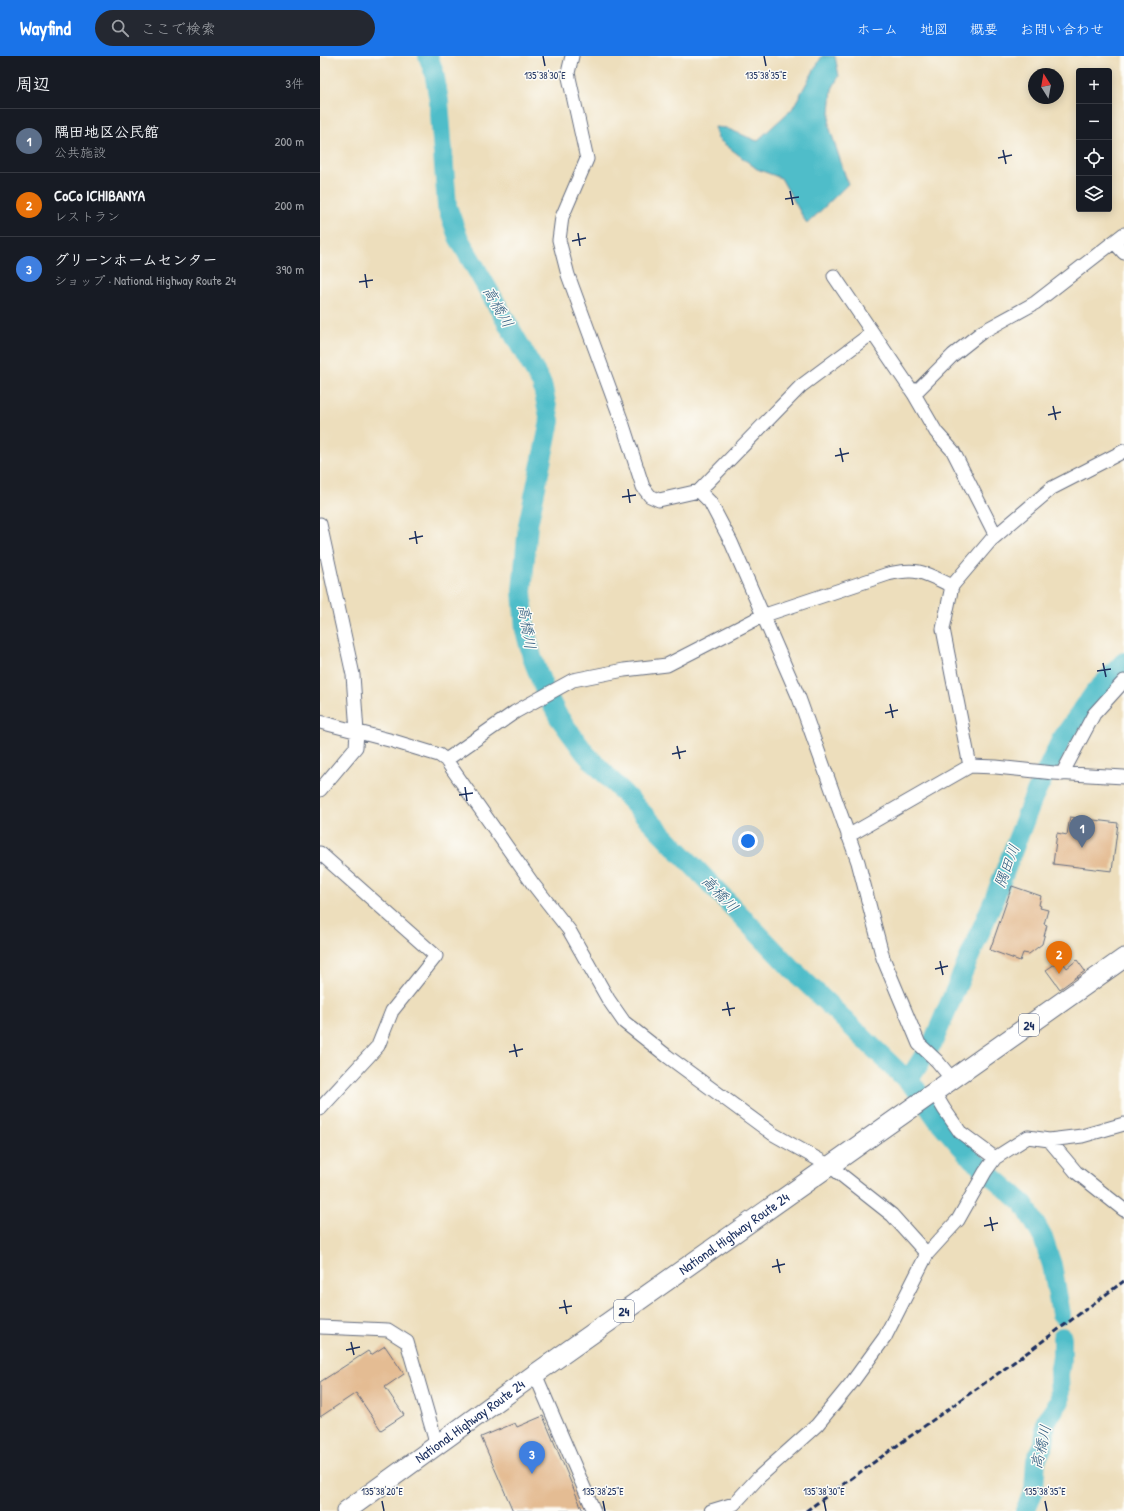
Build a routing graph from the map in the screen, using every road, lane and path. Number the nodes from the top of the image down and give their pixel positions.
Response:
1 (572, 56) edge
2 (1119, 238) edge
3 (1124, 253) edge
4 (834, 276) dead end
5 (872, 332) junction
6 (914, 394) junction
7 (1124, 451) edge
8 (699, 491) junction
9 (320, 524) edge
10 (996, 536) junction
11 (952, 586) junction
12 (762, 616) junction
13 (1124, 681) edge
14 (320, 722) edge
15 (357, 732) junction
16 (446, 760) junction
17 (970, 766) junction
18 (1058, 773) junction
19 (1124, 777) edge
20 (320, 790) edge
21 (848, 836) junction
22 (320, 853) edge
23 (1124, 958) edge
24 (952, 1079) junction
25 (934, 1092) junction
26 (320, 1109) edge
27 (1124, 1124) edge
28 (1049, 1140) junction
29 (995, 1158) junction
30 (830, 1166) junction
31 (1124, 1210) edge
32 (927, 1254) junction
33 (320, 1327) edge
34 (535, 1374) junction
35 (437, 1446) junction
36 (346, 1511) edge
37 (594, 1511) edge
38 (711, 1511) edge

1 - 8 street
2 - 3 street
2 - 6 street
4 - 5 street
5 - 6 street
5 - 8 street
6 - 10 street
7 - 10 street
8 - 12 street
9 - 15 street
10 - 11 street
11 - 12 street
11 - 17 street
12 - 16 street
12 - 21 street
13 - 18 street
14 - 15 street
15 - 16 street
15 - 20 street
16 - 30 street
17 - 18 street
17 - 21 street
18 - 19 street
21 - 24 street
22 - 26 street
23 - 24 highway, National Highway Route 24 / 24
24 - 25 highway, National Highway Route 24 / 24
25 - 29 street
25 - 30 highway, National Highway Route 24 / 24
27 - 28 street
28 - 29 street
28 - 31 street
29 - 32 street
30 - 32 street
30 - 34 highway, National Highway Route 24 / 24
32 - 38 street
33 - 35 street
34 - 35 highway, National Highway Route 24 / 24
34 - 37 street
35 - 36 highway, National Highway Route 24 / 24

